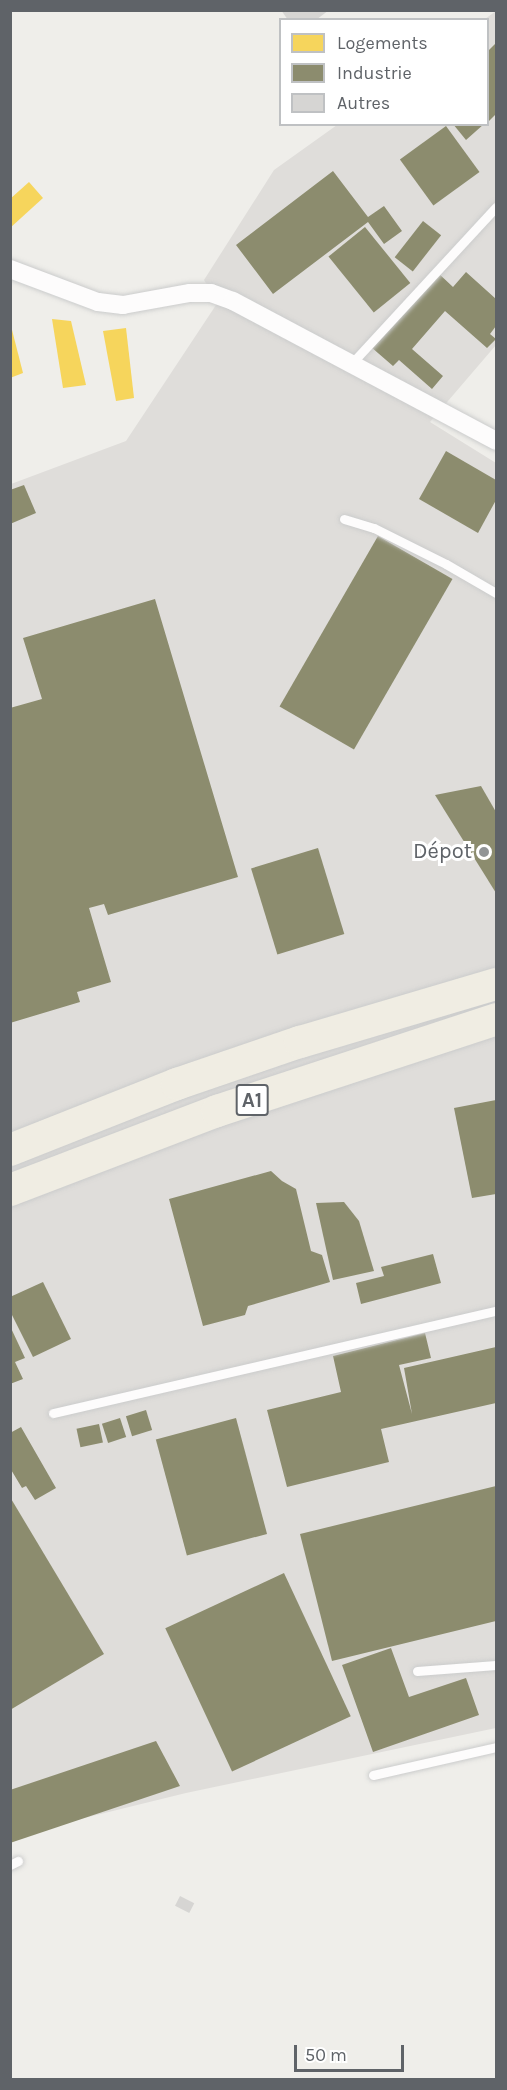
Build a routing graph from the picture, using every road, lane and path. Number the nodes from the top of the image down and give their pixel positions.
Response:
1 (496, 207) edge
2 (10, 269) edge
3 (352, 363) junction
4 (496, 441) edge
5 (344, 519) dead end
6 (496, 594) edge
7 (496, 984) edge
8 (496, 1019) edge
9 (10, 1150) edge
10 (10, 1190) edge
11 (496, 1311) edge
12 (53, 1413) dead end
13 (496, 1665) edge
14 (417, 1671) dead end
15 (496, 1747) edge
16 (373, 1775) dead end

1 - 3 lane
2 - 3 street
3 - 4 street
5 - 6 lane
7 - 9 highway, A1
8 - 10 highway, A1
11 - 12 lane
13 - 14 lane
15 - 16 lane

